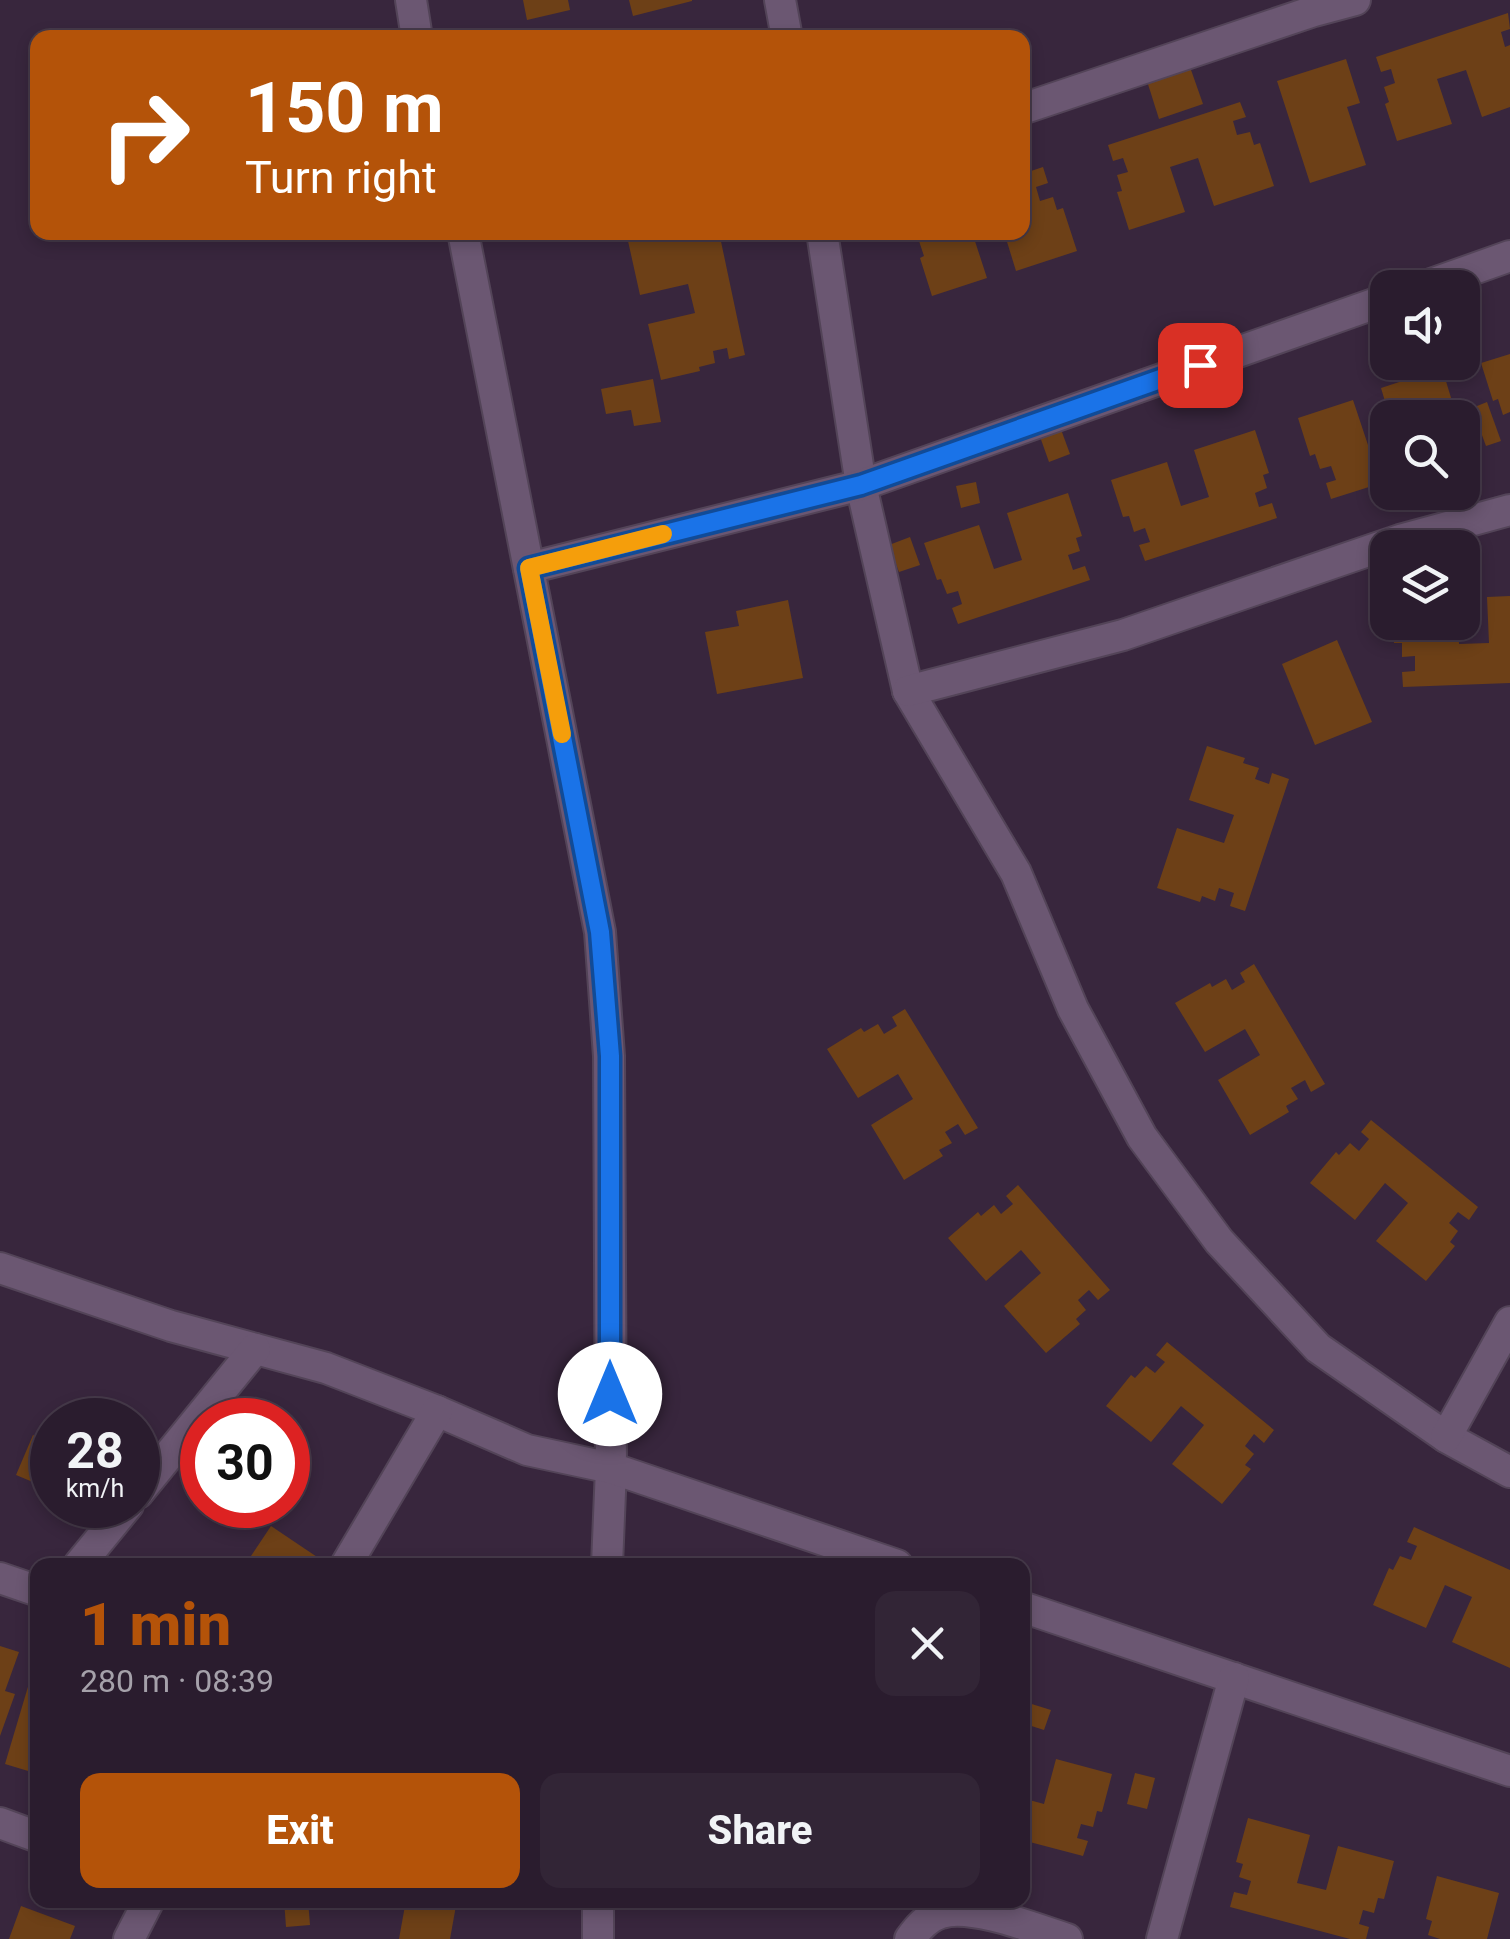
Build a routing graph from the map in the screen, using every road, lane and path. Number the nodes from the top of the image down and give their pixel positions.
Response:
1 (411, 0) edge
2 (780, 0) edge
3 (1356, 0) edge
4 (416, 30) edge
5 (786, 30) edge
6 (1030, 106) edge
7 (465, 240) edge
8 (823, 240) edge
9 (1510, 256) edge
10 (1471, 270) edge
11 (1370, 305) edge
12 (861, 485) junction
13 (1510, 510) edge
14 (529, 568) junction
15 (908, 691) junction
16 (0, 1268) edge
17 (1510, 1322) edge
18 (255, 1349) junction
19 (437, 1411) junction
20 (1446, 1437) junction
21 (160, 1466) edge
22 (610, 1468) junction
23 (1510, 1472) edge
24 (109, 1528) edge
25 (85, 1558) edge
26 (350, 1558) edge
27 (607, 1558) edge
28 (877, 1558) edge
29 (0, 1578) edge
30 (30, 1588) edge
31 (1030, 1610) edge
32 (1234, 1678) junction
33 (1510, 1771) edge
34 (0, 1823) edge
35 (30, 1834) edge
36 (145, 1908) edge
37 (598, 1908) edge
38 (129, 1939) edge
39 (598, 1939) edge
40 (910, 1939) edge
41 (1067, 1939) edge
42 (1162, 1939) edge

1 - 4 street
2 - 5 street
3 - 6 street
7 - 14 street
8 - 12 street
9 - 10 street
11 - 12 street
12 - 14 street
12 - 15 street
13 - 15 street
14 - 22 street
15 - 20 street
16 - 18 street
17 - 20 street
18 - 19 street
18 - 21 street
19 - 22 street
19 - 26 street
20 - 23 street
22 - 27 street
22 - 28 street
24 - 25 street
29 - 30 street
31 - 32 street
32 - 33 street
32 - 42 street
34 - 35 street
36 - 38 street
37 - 39 street
40 - 41 street

